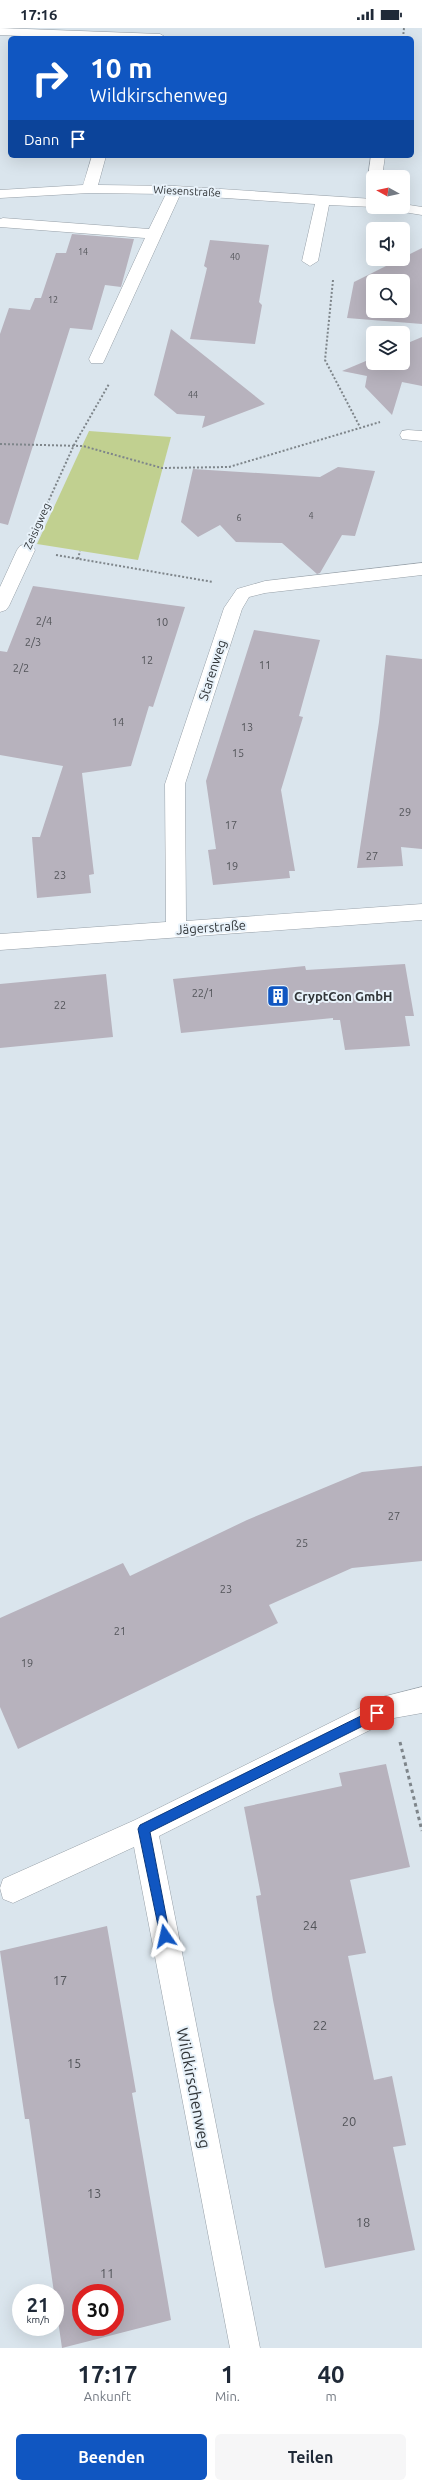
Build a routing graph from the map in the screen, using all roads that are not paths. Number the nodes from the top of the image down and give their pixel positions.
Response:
1 (0, 31) edge
2 (114, 36) edge
3 (98, 158) edge
4 (378, 158) edge
5 (376, 170) edge
6 (90, 189) junction
7 (175, 190) junction
8 (0, 194) edge
9 (366, 199) edge
10 (323, 200) junction
11 (410, 209) edge
12 (422, 211) edge
13 (3, 223) dead end
14 (155, 234) junction
15 (310, 261) dead end
16 (97, 360) dead end
17 (26, 550) road end
18 (422, 569) edge
19 (0, 606) edge
20 (422, 912) edge
21 (176, 929) junction
22 (0, 942) edge
23 (422, 1700) edge
24 (144, 1829) junction
25 (13, 1889) dead end
26 (245, 2348) edge

1 - 2 street
3 - 6 street
4 - 5 street
6 - 7 street, Wiesenstraße
6 - 8 street, Wiesenstraße
7 - 10 street, Wiesenstraße
7 - 14 street
9 - 10 street, Wiesenstraße
10 - 15 street
11 - 12 street
13 - 14 street
14 - 16 street
17 - 19 street, Zeisigweg
18 - 21 street, Starenweg
20 - 21 street, Jägerstraße
21 - 22 street, Jägerstraße
23 - 24 street
24 - 25 street
24 - 26 street, Wildkirschenweg

